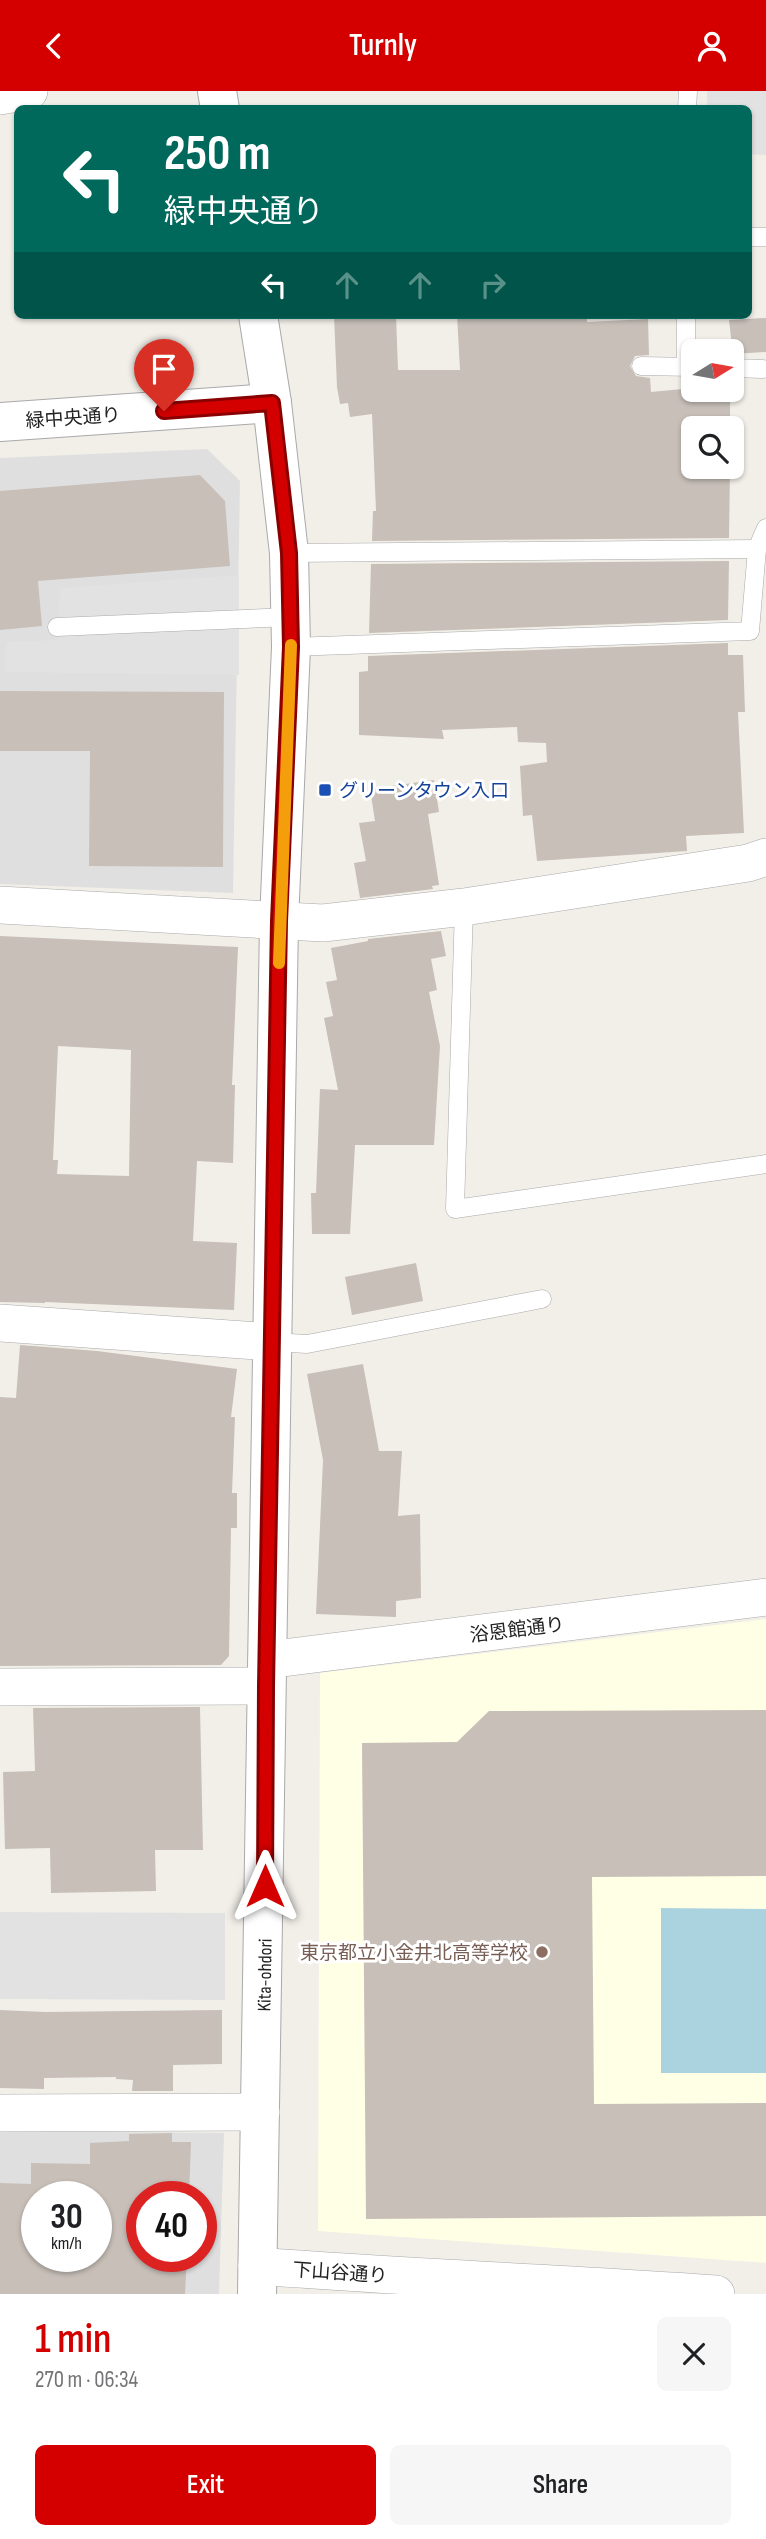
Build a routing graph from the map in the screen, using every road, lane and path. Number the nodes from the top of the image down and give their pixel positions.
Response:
1 (29, 91) edge
2 (0, 96) edge
3 (258, 319) edge
4 (686, 319) edge
5 (687, 339) edge
6 (641, 366) dead end
7 (681, 367) edge
8 (744, 368) edge
9 (763, 369) dead end
10 (272, 403) junction
11 (0, 422) edge
12 (766, 528) edge
13 (757, 549) junction
14 (289, 553) junction
15 (57, 627) dead end
16 (291, 632) junction
17 (766, 856) edge
18 (0, 905) edge
19 (464, 907) junction
20 (279, 921) junction
21 (766, 1164) edge
22 (542, 1299) dead end
23 (0, 1324) edge
24 (272, 1342) junction
25 (766, 1597) edge
26 (267, 1673) junction
27 (0, 1687) edge
28 (261, 2112) junction
29 (0, 2113) edge
30 (257, 2280) edge
31 (716, 2294) edge

1 - 2 street
3 - 10 street, Kita-ohdori
4 - 5 lane
6 - 7 lane
8 - 9 lane
10 - 11 street, 緑中央通り
10 - 14 street, Kita-ohdori
12 - 13 lane
13 - 14 lane
13 - 16 lane
14 - 16 street, Kita-ohdori
15 - 16 lane
16 - 20 street, Kita-ohdori
17 - 19 street
18 - 20 street
19 - 20 street
19 - 21 lane
20 - 24 street, Kita-ohdori
22 - 24 lane
23 - 24 street
24 - 26 street, Kita-ohdori
25 - 26 street, 浴恩館通り
26 - 27 street, 浴恩館通り
26 - 28 street, Kita-ohdori
28 - 29 street
28 - 30 street, Kita-ohdori
30 - 31 street, 下山谷通り

